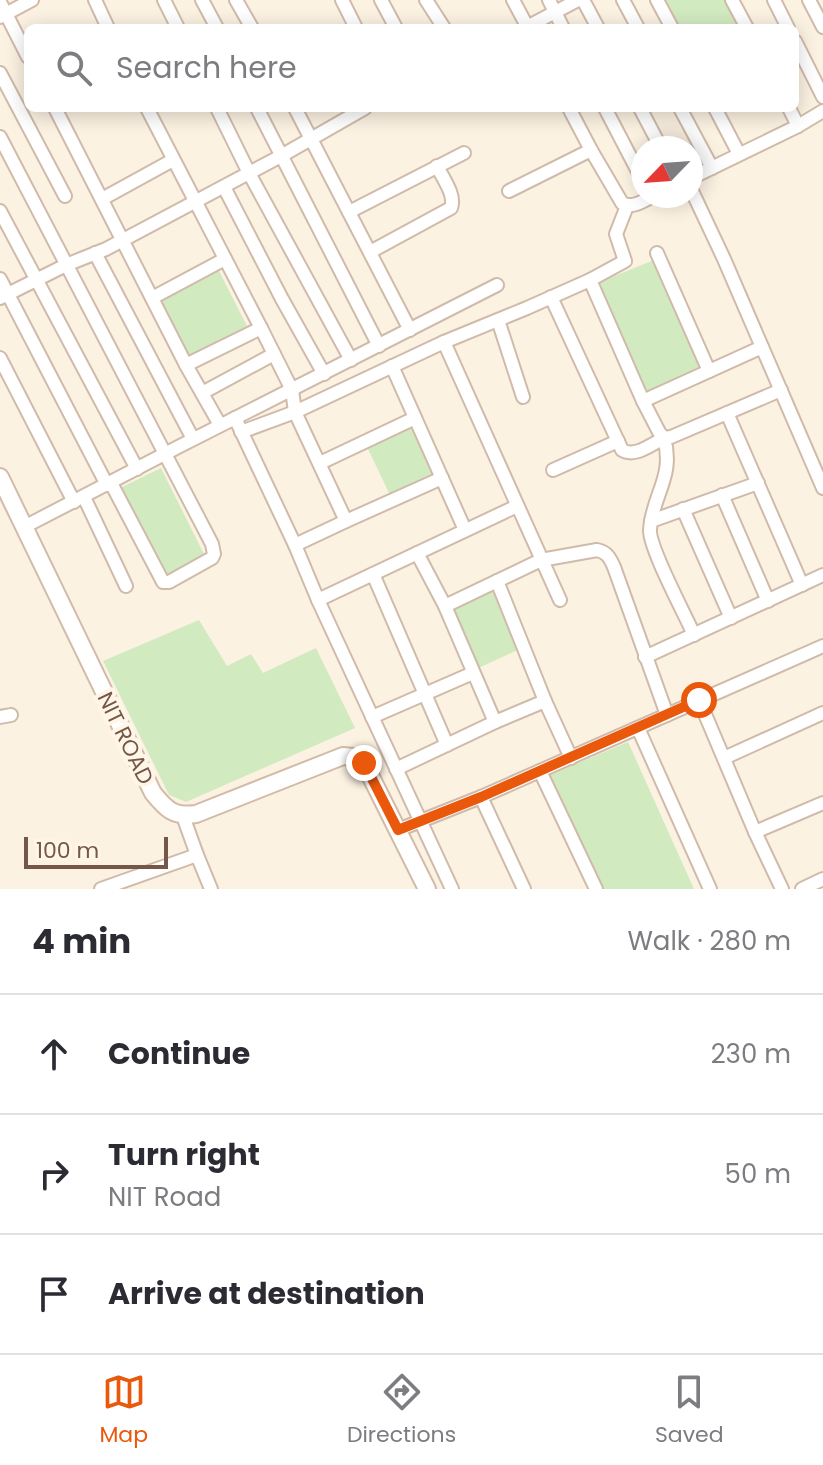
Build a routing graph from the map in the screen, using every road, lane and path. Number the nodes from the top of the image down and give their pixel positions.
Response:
1 (32, 0) edge
2 (95, 0) edge
3 (164, 0) edge
4 (202, 0) edge
5 (236, 0) edge
6 (342, 0) edge
7 (381, 0) edge
8 (426, 0) edge
9 (513, 0) edge
10 (580, 0) edge
11 (623, 0) edge
12 (657, 0) edge
13 (732, 0) edge
14 (774, 0) edge
15 (809, 0) edge
16 (552, 6) edge
17 (2, 11) edge
18 (106, 24) edge
19 (176, 24) edge
20 (215, 24) edge
21 (250, 24) edge
22 (354, 24) edge
23 (394, 24) edge
24 (441, 24) edge
25 (525, 24) edge
26 (532, 24) edge
27 (561, 24) edge
28 (595, 24) edge
29 (636, 24) edge
30 (670, 24) edge
31 (745, 24) edge
32 (786, 24) edge
33 (823, 27) edge
34 (799, 49) edge
35 (24, 50) edge
36 (0, 73) edge
37 (823, 97) edge
38 (823, 111) edge
39 (58, 112) edge
40 (149, 112) edge
41 (219, 112) edge
42 (259, 112) edge
43 (297, 112) edge
44 (358, 112) edge
45 (571, 112) edge
46 (607, 112) edge
47 (642, 112) edge
48 (682, 112) edge
49 (717, 112) edge
50 (791, 112) edge
51 (798, 126) junction
52 (655, 136) edge
53 (0, 137) edge
54 (311, 138) junction
55 (591, 150) junction
56 (464, 153) dead end
57 (739, 154) junction
58 (281, 156) junction
59 (631, 158) edge
60 (173, 160) junction
61 (437, 166) junction
62 (712, 168) junction
63 (703, 172) edge
64 (249, 173) junction
65 (224, 187) junction
66 (509, 191) dead end
67 (65, 196) dead end
68 (102, 199) junction
69 (195, 201) junction
70 (631, 204) edge
71 (627, 206) junction
72 (700, 208) edge
73 (0, 211) edge
74 (349, 212) junction
75 (123, 240) junction
76 (370, 252) junction
77 (95, 253) junction
78 (657, 253) dead end
79 (225, 259) junction
80 (66, 265) junction
81 (0, 279) edge
82 (36, 280) junction
83 (590, 280) junction
84 (497, 285) dead end
85 (4, 296) edge
86 (551, 297) junction
87 (152, 298) junction
88 (502, 319) junction
89 (261, 328) junction
90 (410, 330) junction
91 (444, 342) junction
92 (379, 346) junction
93 (762, 347) junction
94 (274, 354) junction
95 (0, 358) edge
96 (351, 360) junction
97 (186, 365) junction
98 (392, 366) junction
99 (709, 371) junction
100 (324, 374) junction
101 (292, 390) junction
102 (781, 390) junction
103 (202, 393) junction
104 (523, 397) dead end
105 (643, 401) junction
106 (295, 412) junction
107 (727, 413) junction
108 (235, 418) junction
109 (415, 418) junction
110 (220, 425) junction
111 (241, 432) junction
112 (664, 438) junction
113 (193, 439) junction
114 (618, 441) junction
115 (166, 453) junction
116 (320, 463) junction
117 (818, 463) edge
118 (137, 469) junction
119 (553, 470) dead end
120 (0, 477) edge
121 (442, 478) junction
122 (758, 483) junction
123 (109, 484) junction
124 (823, 488) edge
125 (722, 495) junction
126 (79, 499) junction
127 (517, 506) junction
128 (683, 509) junction
129 (346, 521) junction
130 (651, 521) junction
131 (24, 527) junction
132 (465, 530) junction
133 (295, 545) junction
134 (417, 553) junction
135 (541, 560) junction
136 (373, 574) junction
137 (823, 575) edge
138 (497, 581) junction
139 (802, 585) junction
140 (126, 586) dead end
141 (318, 600) junction
142 (560, 600) dead end
143 (768, 601) junction
144 (445, 606) junction
145 (731, 618) junction
146 (694, 635) junction
147 (823, 646) edge
148 (645, 657) junction
149 (473, 673) junction
150 (425, 694) junction
151 (699, 700) junction
152 (545, 701) junction
153 (823, 713) edge
154 (667, 715) junction
155 (372, 717) junction
156 (495, 722) junction
157 (638, 728) junction
158 (447, 745) junction
159 (571, 758) junction
160 (724, 758) junction
161 (396, 769) junction
162 (540, 771) junction
163 (481, 797) junction
164 (823, 803) edge
165 (183, 816) junction
166 (420, 820) junction
167 (398, 830) junction
168 (755, 832) junction
169 (197, 855) junction
170 (823, 879) edge
171 (124, 885) edge
172 (101, 889) edge
173 (211, 889) edge
174 (427, 889) edge
175 (452, 889) edge
176 (524, 889) edge
177 (596, 889) edge
178 (710, 889) edge
179 (782, 889) edge
180 (802, 889) edge

1 - 17 street
2 - 18 street
3 - 19 street
4 - 20 street
5 - 21 street
6 - 22 street
7 - 23 street
8 - 24 street
9 - 25 street
10 - 16 street
10 - 28 street
11 - 29 street
12 - 30 street
13 - 31 street
14 - 32 street
15 - 33 street
16 - 26 street
16 - 27 street
17 - 35 street
34 - 37 street
36 - 67 street
38 - 51 street
39 - 68 street
40 - 60 street
41 - 64 street
42 - 58 street
43 - 54 street
44 - 54 street
45 - 55 street
46 - 59 street
47 - 52 street
48 - 62 street
49 - 57 street
50 - 51 street
51 - 57 street
53 - 80 street
54 - 58 street
54 - 74 street
55 - 66 street
55 - 71 street
56 - 61 street
57 - 62 street
58 - 64 street
58 - 92 street
60 - 68 street
60 - 69 street
61 - 74 street
61 - 76 street
62 - 63 street
64 - 65 street
64 - 96 street
65 - 69 street
65 - 100 street
68 - 75 street
69 - 75 street
69 - 79 street
70 - 71 street
71 - 83 street
72 - 93 street
73 - 82 street
74 - 76 street
75 - 77 street
75 - 87 street
76 - 90 street
77 - 80 street
77 - 113 street
78 - 99 street
79 - 87 street
79 - 89 street
80 - 82 street
80 - 115 street
81 - 85 street
82 - 85 street
82 - 118 street
83 - 86 street
83 - 105 street
84 - 90 street
85 - 123 street
86 - 88 street
86 - 114 street
87 - 97 street
88 - 91 street
88 - 104 street
89 - 94 street
89 - 97 street
90 - 92 street
91 - 98 street
91 - 127 street
92 - 96 street
93 - 99 street
93 - 102 street
94 - 101 street
94 - 103 street
95 - 126 street
96 - 100 street
97 - 103 street
98 - 106 street
98 - 109 street
99 - 105 street
100 - 101 street
101 - 106 street
101 - 108 street
102 - 107 street
102 - 117 street
103 - 110 street
105 - 112 street
106 - 111 street
106 - 116 street
107 - 112 street
107 - 122 street
108 - 110 street
108 - 111 street
109 - 116 street
109 - 121 street
110 - 113 street
111 - 133 street
112 - 114 street
112 - 130 street
113 - 115 street
114 - 119 street
115 - 118 street
115 - 123 street
116 - 129 street
117 - 124 street
118 - 123 street
120 - 131 main road, NIT ROAD
121 - 129 street
121 - 132 street
122 - 125 street
122 - 139 street
123 - 126 street
125 - 128 street
125 - 143 street
126 - 131 street
126 - 140 street
127 - 132 street
127 - 135 street
128 - 130 street
128 - 145 street
129 - 133 street
130 - 146 street
131 - 165 main road, NIT ROAD
132 - 134 street
133 - 141 street
134 - 136 street
134 - 144 street
135 - 138 street
135 - 142 street
135 - 148 street
136 - 141 street
136 - 150 street
137 - 139 street
138 - 144 street
138 - 152 street
139 - 143 street
141 - 155 street
143 - 145 street
144 - 149 street
145 - 146 street
146 - 148 street
147 - 151 street
148 - 154 street
149 - 150 street
149 - 156 street
150 - 155 street
150 - 158 street
151 - 154 street
151 - 160 street
152 - 156 street
152 - 159 street
153 - 160 street
154 - 157 street
155 - 161 street
156 - 158 street
157 - 159 street
157 - 178 street
158 - 161 street
159 - 162 street
160 - 168 street
161 - 166 street
162 - 163 street
162 - 177 street
163 - 166 street
163 - 176 street
164 - 168 street
165 - 167 main road
165 - 169 street
166 - 167 street
166 - 175 street
167 - 174 main road
168 - 179 street
169 - 171 street
169 - 173 street
170 - 180 street
171 - 172 street

